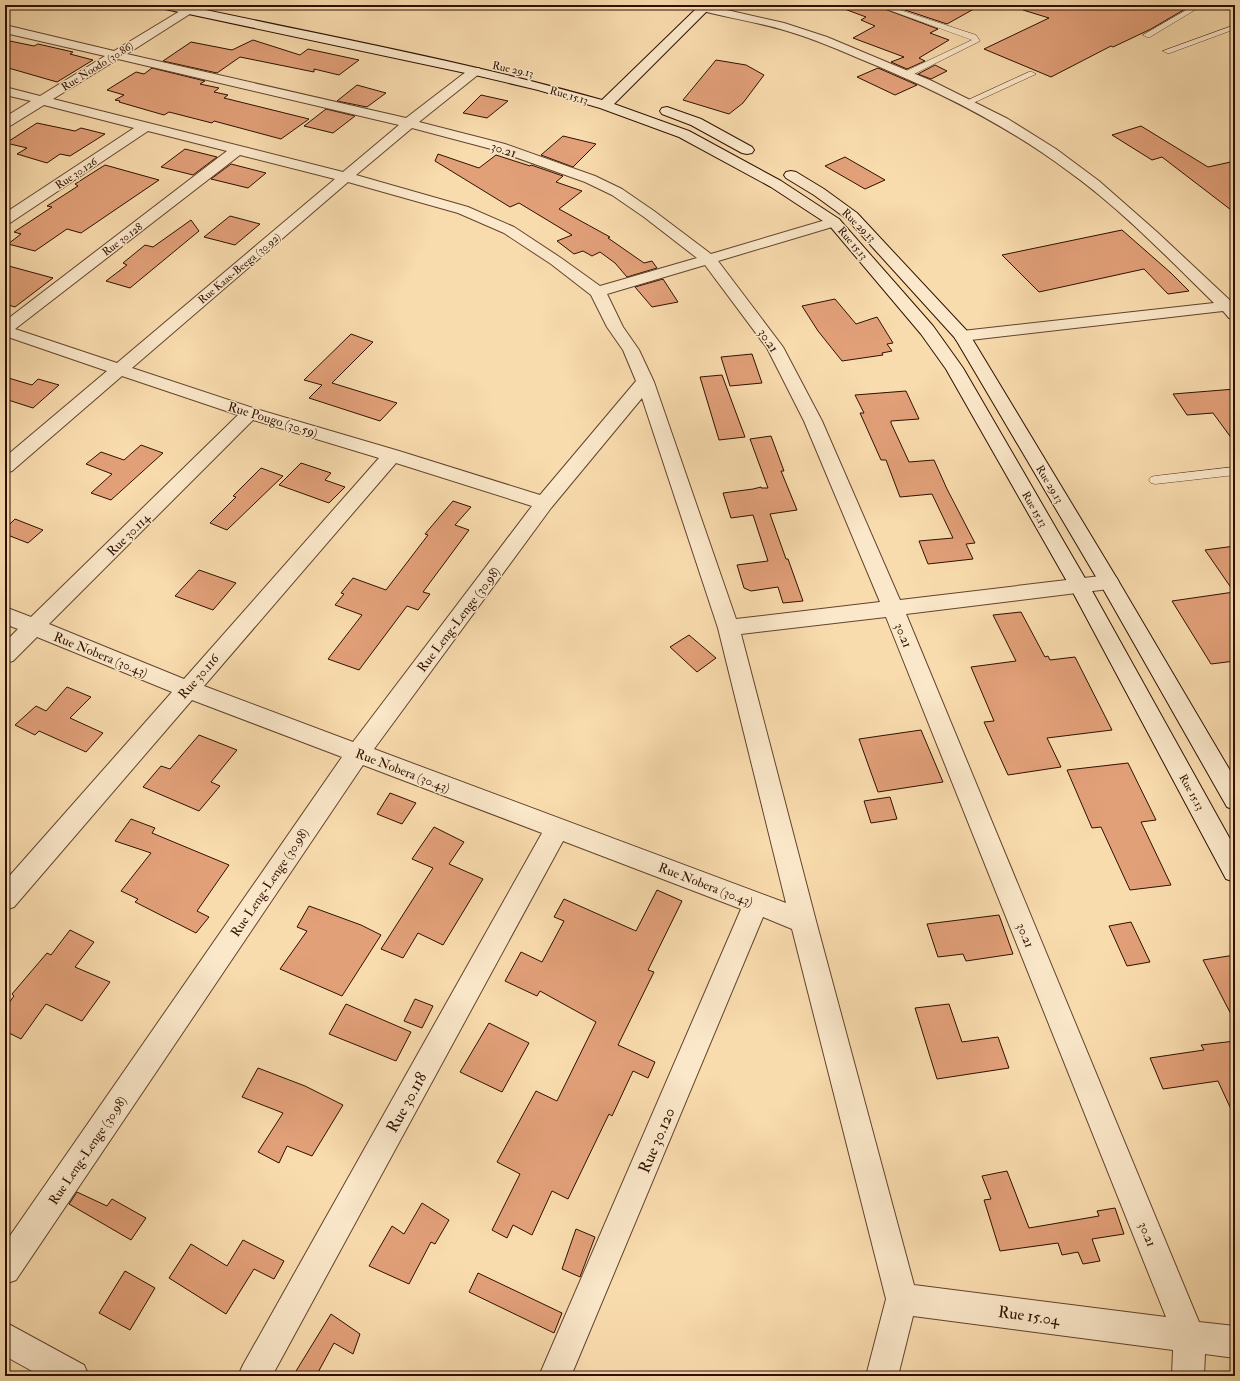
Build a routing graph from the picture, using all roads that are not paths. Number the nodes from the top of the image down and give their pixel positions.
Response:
1 (165, 5) edge
2 (214, 5) edge
3 (878, 5) edge
4 (1200, 5) edge
5 (705, 7) edge
6 (189, 10) junction
7 (1235, 27) edge
8 (5, 29) edge
9 (1147, 35) dead end
10 (1167, 51) dead end
11 (115, 55) junction
12 (475, 70) junction
13 (907, 74) junction
14 (1032, 74) dead end
15 (5, 91) edge
16 (42, 100) junction
17 (611, 100) junction
18 (968, 102) junction
19 (5, 123) edge
20 (409, 123) junction
21 (146, 126) junction
22 (239, 149) junction
23 (759, 157) dead end
24 (778, 167) dead end
25 (346, 177) junction
26 (5, 220) edge
27 (834, 222) junction
28 (708, 258) junction
29 (598, 292) junction
30 (1231, 310) edge
31 (5, 330) edge
32 (962, 336) junction
33 (120, 369) junction
34 (645, 382) junction
35 (250, 413) junction
36 (392, 455) junction
37 (8, 462) edge
38 (1235, 471) edge
39 (1154, 480) dead end
40 (544, 503) junction
41 (1109, 582) junction
42 (1079, 585) junction
43 (893, 608) junction
44 (5, 615) edge
45 (34, 627) junction
46 (729, 628) junction
47 (5, 655) edge
48 (187, 689) junction
49 (358, 753) junction
50 (1235, 800) edge
51 (558, 828) junction
52 (1235, 871) edge
53 (5, 898) edge
54 (756, 903) junction
55 (803, 921) junction
56 (5, 1269) edge
57 (902, 1299) junction
58 (1190, 1337) junction
59 (5, 1338) edge
60 (1235, 1342) edge
61 (73, 1376) edge
62 (254, 1376) edge
63 (555, 1376) edge
64 (882, 1376) edge
65 (1188, 1376) edge

1 - 6 street, Rue 15.13
2 - 17 street, Rue 29.13
3 - 13 lane
4 - 9 lane
5 - 13 street
5 - 17 street
6 - 11 street, Rue Noodo (30.86)
6 - 12 street, Rue 15.13
7 - 10 lane
8 - 11 street, 30.21
11 - 16 street, Rue Noodo (30.86)
11 - 20 street, 30.21
12 - 17 street, Rue 15.13
12 - 20 street, Rue Kaas-Beega (30.92)
13 - 18 street
14 - 18 lane
15 - 16 street
16 - 19 street, Rue Noodo (30.86)
16 - 21 street
17 - 23 street, Rue 29.13
17 - 27 street, Rue 15.13
18 - 30 street
20 - 25 street, Rue Kaas-Beega (30.92)
20 - 28 street, 30.21 / 30.21
21 - 22 street
21 - 26 street, Rue 30.126
22 - 25 street
22 - 31 street, Rue 30.128
24 - 32 street, Rue 29.13
25 - 29 street
25 - 33 street, Rue Kaas-Beega (30.92)
27 - 28 street
27 - 42 street, Rue 15.13
28 - 29 street
28 - 43 street, 30.21 / 30.21
29 - 34 street
30 - 32 street
31 - 33 street, Rue Pougo (30.59)
32 - 41 street, Rue 29.13
33 - 35 street, Rue Pougo (30.59)
33 - 37 street, Rue Kaas-Beega (30.92)
34 - 40 street, Rue Leng-Lenge (30.98)
34 - 46 street
35 - 36 street, Rue Pougo (30.59)
35 - 45 street, Rue 30.114
36 - 40 street, Rue Pougo (30.59)
36 - 48 street, Rue 30.116
38 - 39 lane
40 - 49 street, Rue Leng-Lenge (30.98)
41 - 42 street
41 - 50 street, Rue 29.13
42 - 43 street
42 - 52 street, Rue 15.13
43 - 46 street
43 - 58 street, 30.21 / 30.21
44 - 45 street, Rue Nobera (30.43)
45 - 47 street, Rue 30.114
45 - 48 street, Rue Nobera (30.43)
46 - 55 street
48 - 49 street, Rue Nobera (30.43)
48 - 53 street, Rue 30.116
49 - 51 street, Rue Nobera (30.43)
49 - 56 street, Rue Leng-Lenge (30.98)
51 - 54 street, Rue Nobera (30.43)
51 - 62 street, Rue 30.118
54 - 55 street, Rue Nobera (30.43)
54 - 63 street, Rue 30.120
55 - 57 street
57 - 58 street, Rue 15.04
57 - 64 street
58 - 60 street, Rue 15.04
58 - 65 street
59 - 61 street

